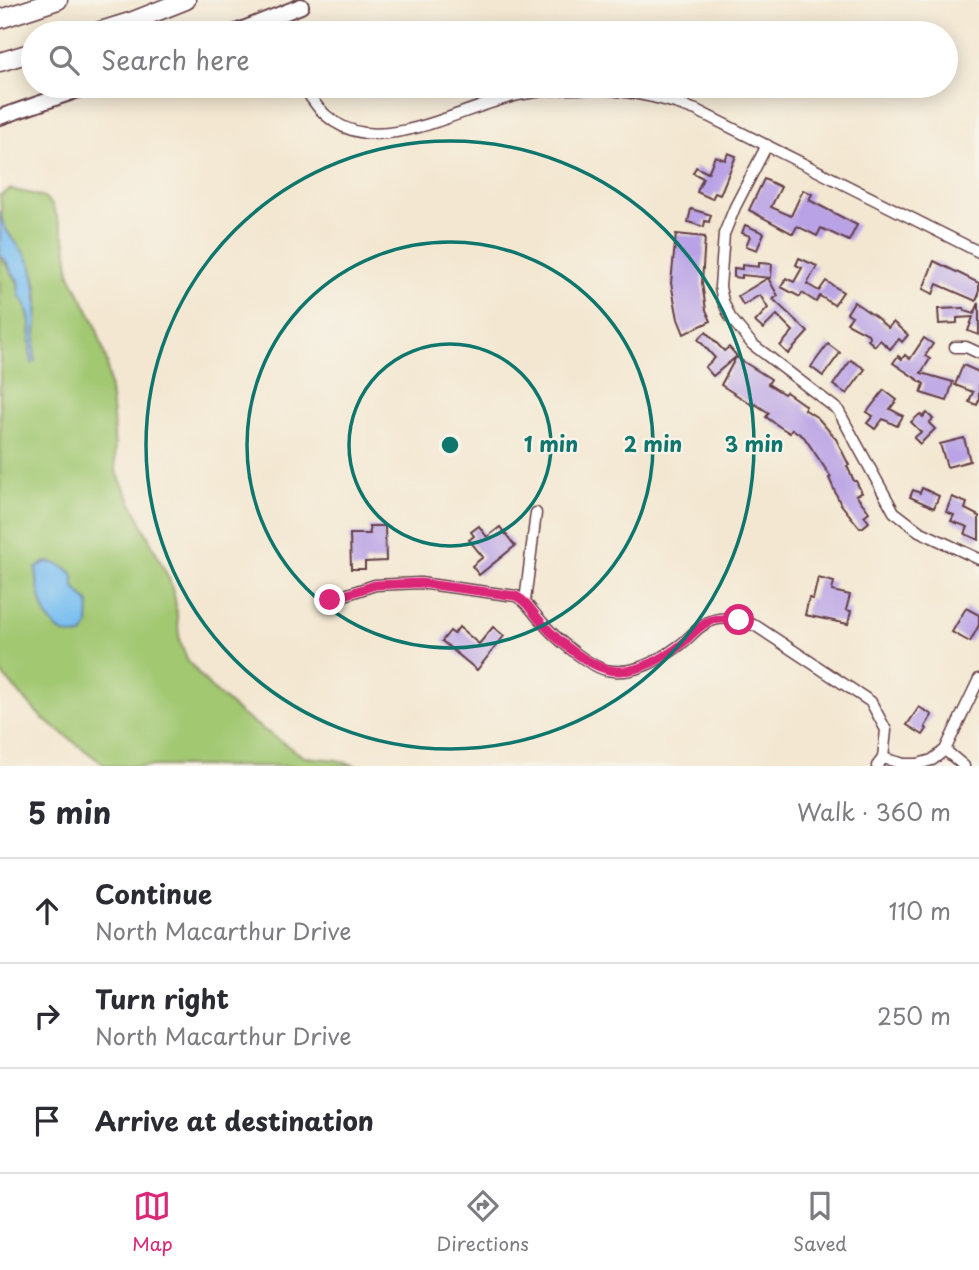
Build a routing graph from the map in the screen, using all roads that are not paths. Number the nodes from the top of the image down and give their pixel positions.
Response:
1 (58, 0) edge
2 (186, 0) edge
3 (301, 6) dead end
4 (0, 19) edge
5 (271, 19) joint
6 (135, 21) edge
7 (266, 21) edge
8 (21, 56) edge
9 (0, 62) edge
10 (55, 98) edge
11 (312, 98) edge
12 (507, 98) edge
13 (664, 98) edge
14 (0, 117) edge
15 (767, 145) junction
16 (979, 252) edge
17 (955, 347) dead end
18 (979, 353) edge
19 (536, 513) dead end
20 (979, 559) edge
21 (330, 600) dead end
22 (525, 601) junction
23 (979, 679) edge
24 (945, 751) junction
25 (880, 762) edge
26 (964, 766) edge

1 - 4 highway
2 - 6 highway
3 - 5 street
5 - 7 street
8 - 9 highway
10 - 14 street
11 - 12 street
13 - 15 street
15 - 16 street
15 - 20 street
17 - 18 street
19 - 22 street
21 - 22 street
22 - 25 street
23 - 24 street
24 - 25 street
24 - 26 street

